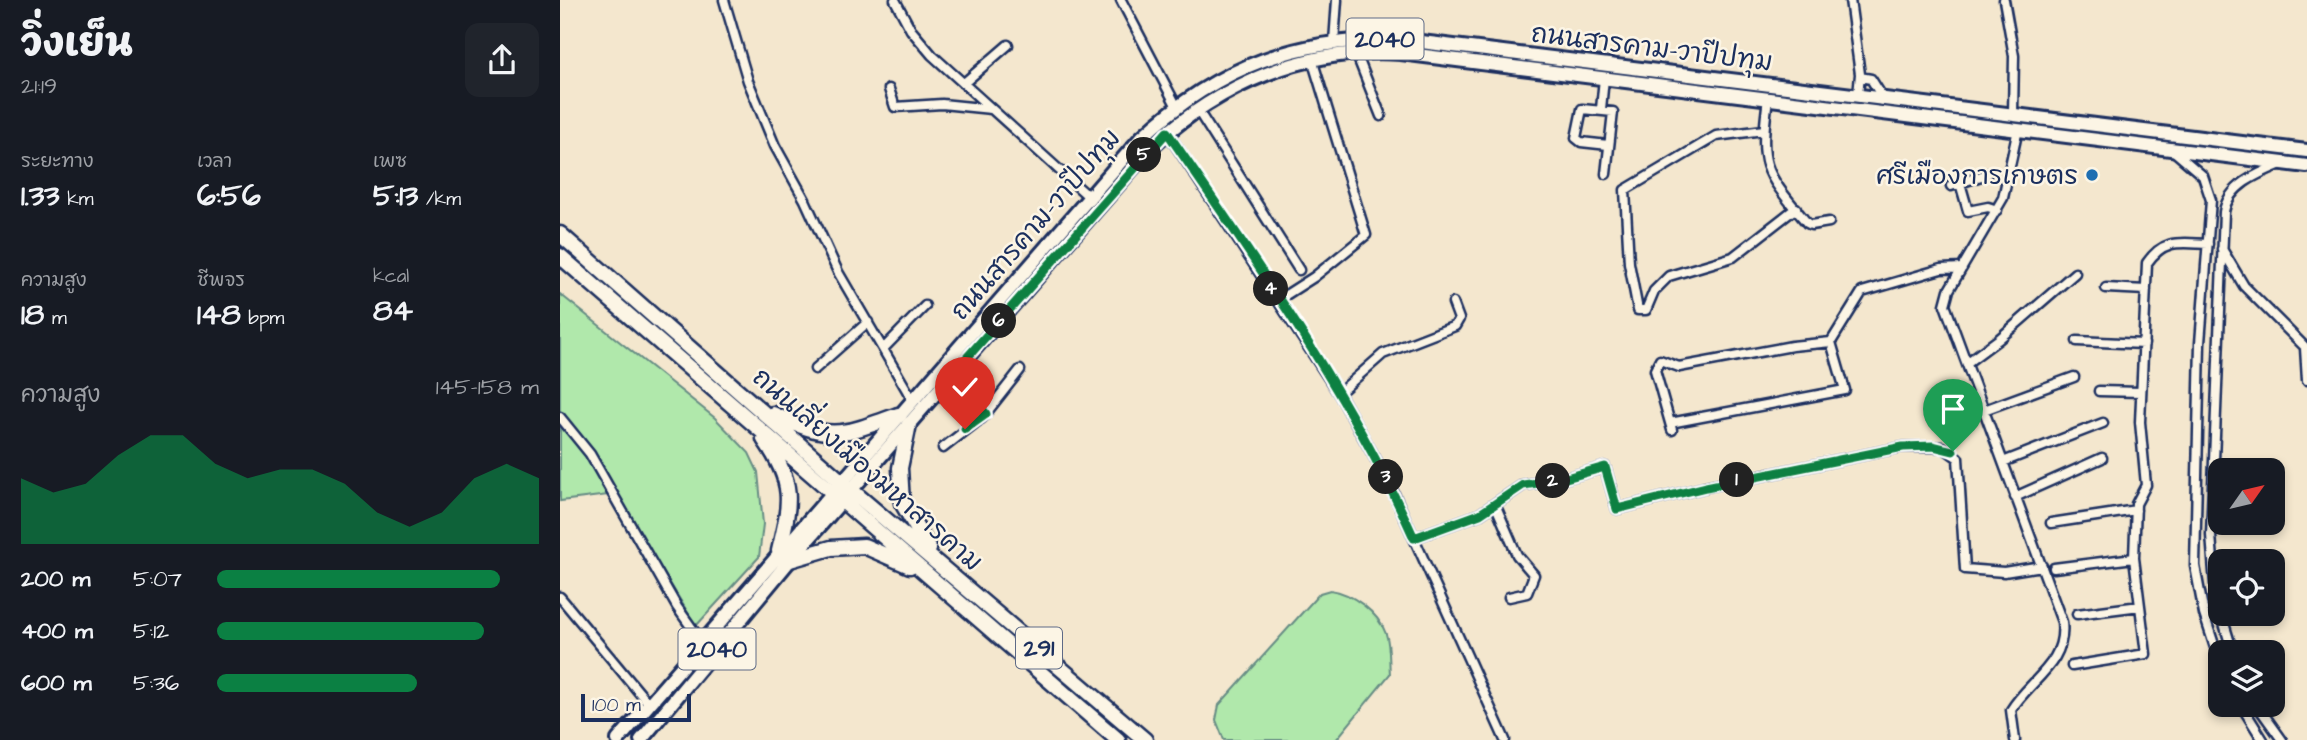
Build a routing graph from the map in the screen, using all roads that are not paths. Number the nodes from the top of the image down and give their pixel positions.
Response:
1 (724, 0) edge
2 (895, 0) edge
3 (1121, 0) edge
4 (1337, 0) edge
5 (1850, 0) edge
6 (2004, 0) edge
7 (1334, 42) junction
8 (1008, 45) dead end
9 (1356, 53) junction
10 (1312, 58) junction
11 (1667, 72) junction
12 (1860, 77) junction
13 (1604, 78) junction
14 (964, 83) junction
15 (1665, 86) junction
16 (890, 89) dead end
17 (1858, 95) junction
18 (1768, 98) junction
19 (1883, 98) junction
20 (1177, 107) junction
21 (991, 109) junction
22 (1197, 109) junction
23 (1601, 109) junction
24 (2016, 115) junction
25 (1381, 116) dead end
26 (2018, 129) junction
27 (1764, 130) junction
28 (1167, 132) junction
29 (1608, 145) junction
30 (2168, 148) junction
31 (2307, 151) edge
32 (2284, 163) junction
33 (2307, 166) edge
34 (1606, 174) dead end
35 (1987, 174) dead end
36 (1960, 183) junction
37 (1951, 186) dead end
38 (1088, 195) junction
39 (1796, 208) junction
40 (1997, 210) junction
41 (1829, 222) dead end
42 (560, 234) edge
43 (2208, 244) junction
44 (1044, 247) junction
45 (2222, 249) junction
46 (560, 256) edge
47 (1055, 256) junction
48 (1962, 268) junction
49 (1299, 270) dead end
50 (2075, 272) dead end
51 (2106, 288) dead end
52 (2146, 290) junction
53 (1278, 300) junction
54 (1453, 303) dead end
55 (925, 306) dead end
56 (868, 322) junction
57 (2077, 341) dead end
58 (1831, 342) junction
59 (2144, 344) junction
60 (2306, 348) edge
61 (883, 349) junction
62 (1968, 362) junction
63 (815, 369) dead end
64 (956, 370) junction
65 (1020, 370) dead end
66 (2074, 377) dead end
67 (2307, 380) edge
68 (941, 387) junction
69 (2099, 391) dead end
70 (2141, 392) junction
71 (1339, 393) junction
72 (912, 399) junction
73 (759, 408) junction
74 (1984, 410) junction
75 (983, 416) junction
76 (560, 417) edge
77 (904, 419) junction
78 (751, 421) junction
79 (2103, 423) dead end
80 (943, 448) dead end
81 (2102, 458) dead end
82 (2003, 462) junction
83 (841, 491) junction
84 (2015, 497) junction
85 (1495, 504) junction
86 (2136, 510) junction
87 (2051, 523) dead end
88 (1414, 538) junction
89 (785, 556) junction
90 (933, 556) junction
91 (2134, 558) junction
92 (2042, 566) junction
93 (2054, 568) dead end
94 (924, 572) junction
95 (560, 597) edge
96 (1509, 597) dead end
97 (2140, 606) junction
98 (2077, 614) dead end
99 (2212, 640) edge
100 (2229, 640) edge
101 (701, 641) junction
102 (2072, 666) dead end
103 (648, 703) junction
104 (2249, 717) edge
105 (2266, 717) edge
106 (642, 738) edge
107 (618, 740) edge
108 (1118, 740) edge
109 (1146, 740) edge
110 (1505, 740) edge
111 (2015, 740) edge
112 (2263, 740) edge
113 (2282, 740) edge

1 - 56 street
2 - 14 street
3 - 20 street
4 - 7 street
5 - 12 street
6 - 24 street
7 - 11 main road, ถนนสารคาม-วาปีปทุม / 2040
7 - 20 main road, ถนนสารคาม-วาปีปทุม / 2040
8 - 14 street
9 - 10 main road, ถนนสารคาม-วาปีปทุม / 2040
9 - 13 main road, ถนนสารคาม-วาปีปทุม / 2040
9 - 25 street
10 - 22 main road, ถนนสารคาม-วาปีปทุม / 2040
10 - 53 street
11 - 15 main road
11 - 17 main road, ถนนสารคาม-วาปีปทุม / 2040
12 - 17 street
12 - 19 street
13 - 15 main road, ถนนสารคาม-วาปีปทุม / 2040
13 - 23 street
14 - 21 street
15 - 18 main road, ถนนสารคาม-วาปีปทุม / 2040
16 - 21 street
17 - 19 main road, ถนนสารคาม-วาปีปทุม / 2040
18 - 26 main road, ถนนสารคาม-วาปีปทุม / 2040
18 - 27 street
19 - 24 main road, ถนนสารคาม-วาปีปทุม / 2040
20 - 38 main road, ถนนสารคาม-วาปีปทุม / 2040
21 - 38 street
22 - 28 main road, ถนนสารคาม-วาปีปทุม / 2040
22 - 49 street
23 - 29 street
23 - 29 street
24 - 31 main road, ถนนสารคาม-วาปีปทุม
26 - 30 main road, ถนนสารคาม-วาปีปทุม
26 - 40 street
27 - 39 street
27 - 39 street
28 - 47 main road, ถนนสารคาม-วาปีปทุม / 2040
28 - 53 street
29 - 34 street
30 - 32 main road, ถนนสารคาม-วาปีปทุม
30 - 43 street
32 - 33 main road, ถนนสารคาม-วาปีปทุม
32 - 45 street
35 - 36 street
36 - 37 street
36 - 40 street
38 - 44 main road, ถนนสารคาม-วาปีปทุม / 2040
39 - 41 street
40 - 48 street
42 - 73 highway, ถนนเลี่ยงเมืองมหาสารคาม / 291
43 - 52 street
43 - 99 street
44 - 47 main road
44 - 72 main road, ถนนสารคาม-วาปีปทุม / 2040
45 - 60 street
45 - 100 street
46 - 78 highway, ถนนเลี่ยงเมืองมหาสารคาม / 291
47 - 64 main road, ถนนสารคาม-วาปีปทุม / 2040
48 - 58 street
48 - 62 street
50 - 62 street
51 - 52 street
52 - 59 street
53 - 71 street
54 - 71 street
55 - 61 street
56 - 61 street
56 - 63 street
57 - 59 street
58 - 58 street
59 - 70 street
60 - 67 street
61 - 72 street
62 - 74 street
64 - 68 main road, ถนนสารคาม-วาปีปทุม / 2040
64 - 75 street
65 - 75 street
66 - 74 street
68 - 75 street
68 - 77 main road, ถนนสารคาม-วาปีปทุม / 2040
69 - 70 street
70 - 86 street
71 - 88 street
72 - 77 main road, ถนนสารคาม-วาปีปทุม / 2040
73 - 77 highway
73 - 83 highway, ถนนเลี่ยงเมืองมหาสารคาม / 291
74 - 82 street
75 - 80 street
76 - 101 street
77 - 83 main road, ถนนสารคาม-วาปีปทุม / 2040
77 - 90 highway
78 - 83 highway, ถนนเลี่ยงเมืองมหาสารคาม / 291
78 - 89 highway
79 - 82 street
81 - 84 street
82 - 84 street
83 - 89 main road, ถนนสารคาม-วาปีปทุม / 2040
83 - 90 highway, ถนนเลี่ยงเมืองมหาสารคาม / 291
83 - 94 highway, ถนนเลี่ยงเมืองมหาสารคาม / 291
84 - 92 street
85 - 88 street
85 - 92 street
85 - 96 street
86 - 87 street
86 - 91 street
88 - 110 street
89 - 94 highway
89 - 101 main road, ถนนสารคาม-วาปีปทุม / 2040
89 - 106 main road, ถนนสารคาม-วาปีปทุม / 2040
90 - 109 highway, ถนนเลี่ยงเมืองมหาสารคาม / 291
91 - 93 street
91 - 97 street
92 - 111 street
94 - 108 highway, ถนนเลี่ยงเมืองมหาสารคาม / 291
95 - 103 street
97 - 98 street
97 - 102 street
101 - 103 main road, ถนนสารคาม-วาปีปทุม / 2040
103 - 107 main road, ถนนสารคาม-วาปีปทุม / 2040
104 - 112 street
105 - 113 street

